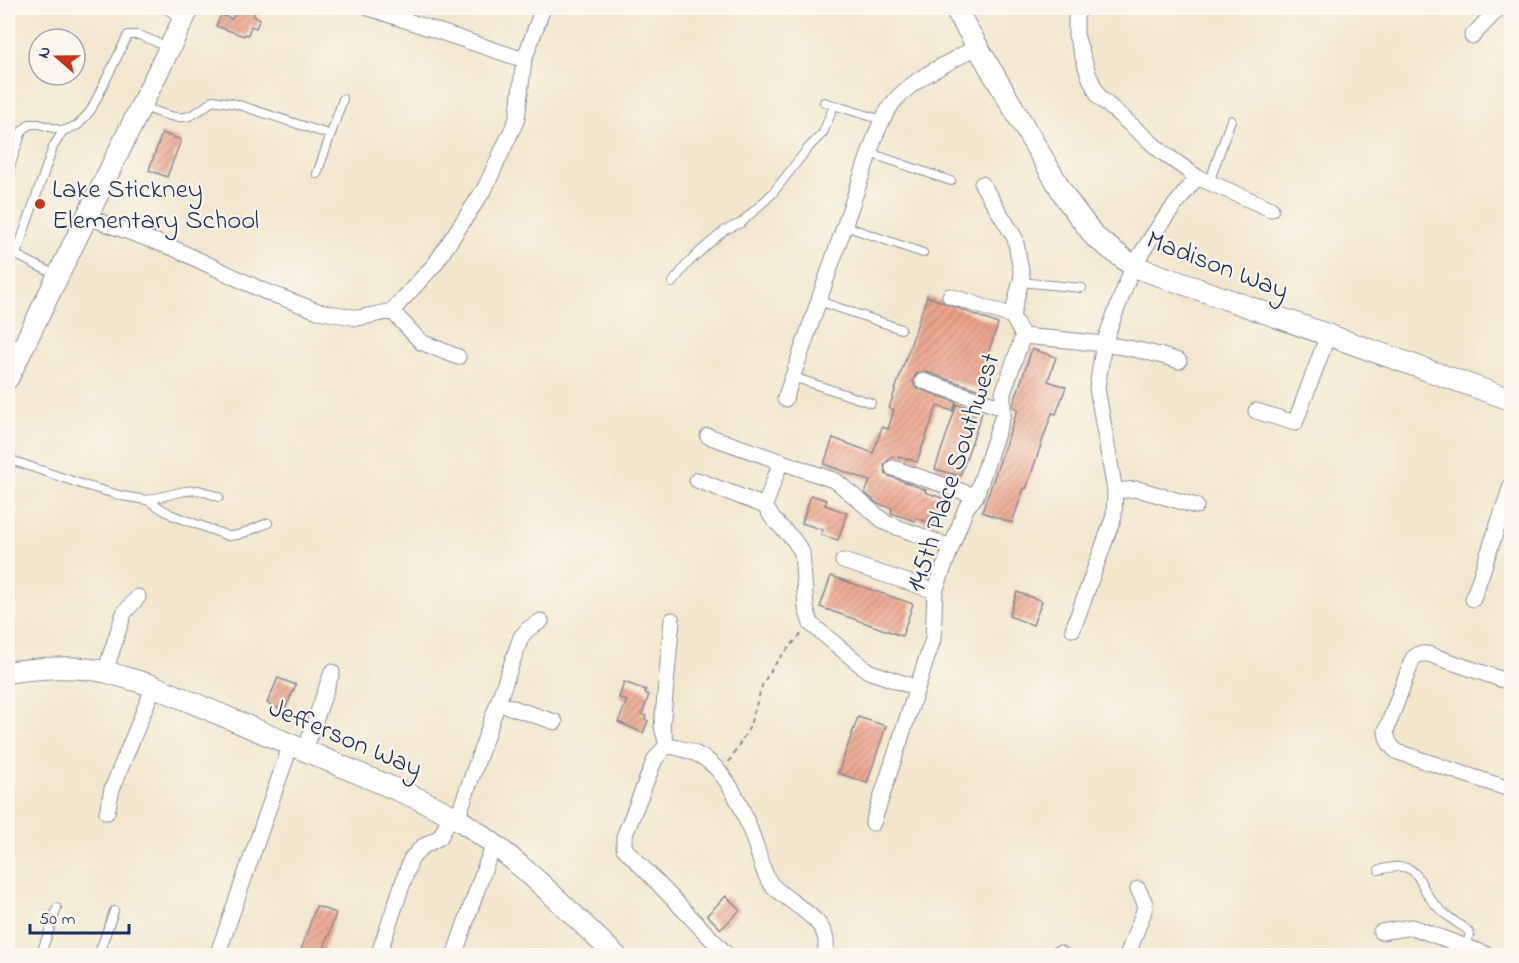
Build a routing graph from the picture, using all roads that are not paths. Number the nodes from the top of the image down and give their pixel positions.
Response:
1 (369, 8) edge
2 (543, 8) edge
3 (955, 8) edge
4 (1079, 8) edge
5 (1499, 8) edge
6 (181, 10) edge
7 (1472, 36) dead end
8 (978, 46) junction
9 (170, 48) junction
10 (524, 60) junction
11 (343, 99) dead end
12 (824, 102) dead end
13 (834, 105) junction
14 (141, 106) junction
15 (882, 120) junction
16 (1231, 120) dead end
17 (63, 131) junction
18 (331, 135) junction
19 (870, 153) junction
20 (8, 173) edge
21 (317, 174) dead end
22 (1203, 180) junction
23 (951, 181) dead end
24 (982, 184) dead end
25 (1271, 209) dead end
26 (88, 217) junction
27 (845, 226) junction
28 (8, 249) edge
29 (923, 253) dead end
30 (16, 255) junction
31 (1133, 266) junction
32 (58, 276) junction
33 (1021, 279) junction
34 (672, 284) dead end
35 (1082, 288) dead end
36 (950, 296) dead end
37 (819, 301) junction
38 (392, 311) junction
39 (1012, 316) junction
40 (901, 329) dead end
41 (1328, 335) junction
42 (1023, 336) junction
43 (1104, 343) junction
44 (458, 357) dead end
45 (1179, 361) dead end
46 (793, 377) junction
47 (8, 378) edge
48 (923, 381) dead end
49 (785, 399) dead end
50 (1512, 400) edge
51 (871, 403) dead end
52 (1003, 408) junction
53 (1256, 411) dead end
54 (708, 436) dead end
55 (8, 459) edge
56 (781, 461) junction
57 (893, 468) dead end
58 (697, 480) dead end
59 (1512, 483) edge
60 (1115, 491) junction
61 (976, 496) junction
62 (219, 497) dead end
63 (147, 500) junction
64 (765, 506) junction
65 (1196, 506) dead end
66 (268, 523) dead end
67 (951, 547) junction
68 (843, 561) dead end
69 (935, 591) junction
70 (138, 597) dead end
71 (1473, 599) dead end
72 (672, 620) dead end
73 (541, 621) dead end
74 (1072, 629) dead end
75 (8, 672) edge
76 (105, 672) junction
77 (332, 672) dead end
78 (1512, 683) edge
79 (154, 686) junction
80 (917, 688) junction
81 (498, 703) junction
82 (555, 722) dead end
83 (667, 745) junction
84 (298, 747) junction
85 (1512, 790) edge
86 (107, 812) dead end
87 (454, 817) junction
88 (873, 823) dead end
89 (494, 846) junction
90 (1379, 870) dead end
91 (1138, 889) dead end
92 (57, 908) dead end
93 (114, 910) dead end
94 (1381, 932) dead end
95 (1466, 946) junction
96 (40, 956) edge
97 (98, 956) edge
98 (217, 956) edge
99 (378, 956) edge
100 (454, 956) edge
101 (616, 956) edge
102 (728, 956) edge
103 (824, 956) edge
104 (1127, 956) edge
105 (1491, 956) edge

1 - 10 street
2 - 10 street
3 - 8 street, Madison Way
4 - 22 street
5 - 7 street
6 - 9 street
8 - 15 street
8 - 31 street, Madison Way
9 - 14 street
9 - 17 lane
10 - 38 street
11 - 18 lane
12 - 13 lane
13 - 15 lane
13 - 34 lane
14 - 18 lane
14 - 26 street
15 - 19 street
16 - 22 lane
17 - 20 lane
17 - 30 lane
18 - 21 lane
19 - 23 lane
19 - 27 street
22 - 25 street
22 - 31 street
24 - 33 street
26 - 32 street
26 - 38 street
27 - 29 lane
27 - 37 street
28 - 30 lane
30 - 32 lane
31 - 41 street, Madison Way
31 - 43 street
32 - 47 street
33 - 35 lane
33 - 39 street
36 - 39 street
37 - 40 lane
37 - 46 street
38 - 44 street
39 - 42 street, 145th Place Southwest
41 - 50 street, Madison Way
41 - 53 street
42 - 43 street
42 - 52 street, 145th Place Southwest
43 - 45 street
43 - 60 street
46 - 49 street
46 - 51 lane
48 - 52 street
52 - 61 street, 145th Place Southwest
54 - 56 street
55 - 63 lane
56 - 64 street
56 - 67 street
57 - 61 street
58 - 64 street
59 - 71 street
60 - 65 street
60 - 74 street
61 - 67 street, 145th Place Southwest
62 - 63 lane
63 - 66 lane
64 - 80 street
67 - 69 street, 145th Place Southwest
68 - 69 street
69 - 80 street, 145th Place Southwest
70 - 76 street
72 - 83 street
73 - 81 street
75 - 76 street, Jefferson Way
76 - 79 street, Jefferson Way
77 - 84 street
78 - 85 street
79 - 84 street, Jefferson Way
79 - 86 street
80 - 88 street, 145th Place Southwest
81 - 82 street
81 - 87 street
83 - 102 street
83 - 103 street
84 - 87 street, Jefferson Way
84 - 98 street
87 - 89 street, Jefferson Way
87 - 99 street
89 - 100 street
89 - 101 street, Jefferson Way
90 - 95 lane
91 - 104 street
92 - 96 lane
93 - 97 lane
94 - 95 street
95 - 105 street

